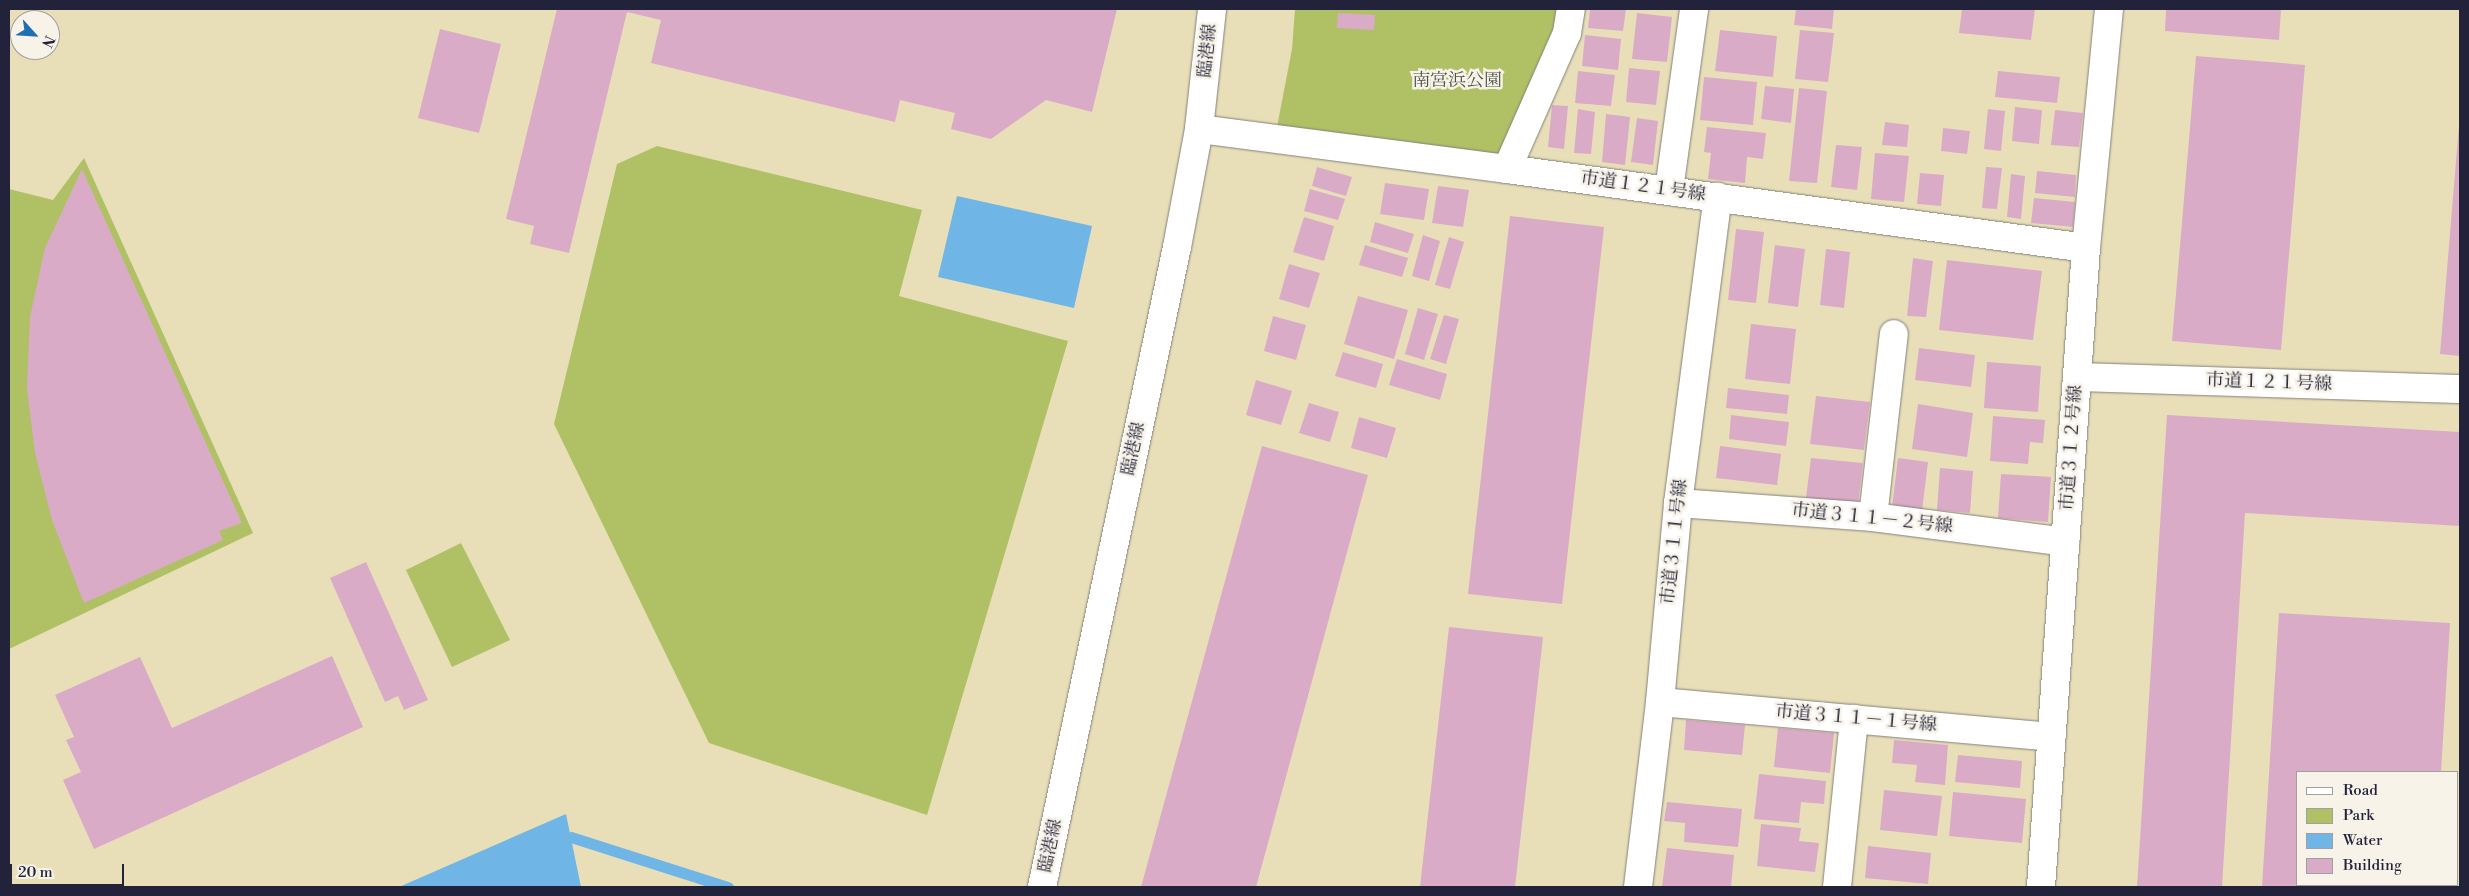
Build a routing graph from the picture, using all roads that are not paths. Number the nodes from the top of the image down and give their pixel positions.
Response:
1 (1212, 9) edge
2 (1571, 9) edge
3 (1694, 9) edge
4 (2109, 9) edge
5 (1199, 129) junction
6 (1507, 169) junction
7 (1669, 190) junction
8 (1718, 197) junction
9 (2086, 248) junction
10 (1894, 334) dead end
11 (2077, 377) junction
12 (2460, 389) edge
13 (1678, 502) junction
14 (1873, 517) junction
15 (2065, 542) junction
16 (1660, 702) junction
17 (1854, 720) junction
18 (2051, 737) junction
19 (1042, 887) edge
20 (1638, 887) edge
21 (1837, 887) edge
22 (2040, 887) edge

1 - 5 street, 臨港線
2 - 6 street
3 - 7 street
4 - 9 street, 市道３１２号線
5 - 6 street, 市道１２１号線
5 - 19 street, 臨港線
6 - 7 street, 市道１２１号線
7 - 8 street, 市道１２１号線
8 - 9 street, 市道１２１号線
8 - 13 street, 市道３１１号線
9 - 11 street, 市道３１２号線
10 - 14 street
11 - 12 street, 市道１２１号線
11 - 15 street, 市道３１２号線
13 - 14 street, 市道３１１－２号線
13 - 16 street, 市道３１１号線
14 - 15 street, 市道３１１－２号線
15 - 18 street, 市道３１２号線
16 - 17 street, 市道３１１－１号線
16 - 20 street, 市道３１１号線
17 - 18 street, 市道３１１－１号線
17 - 21 street
18 - 22 street, 市道３１２号線

